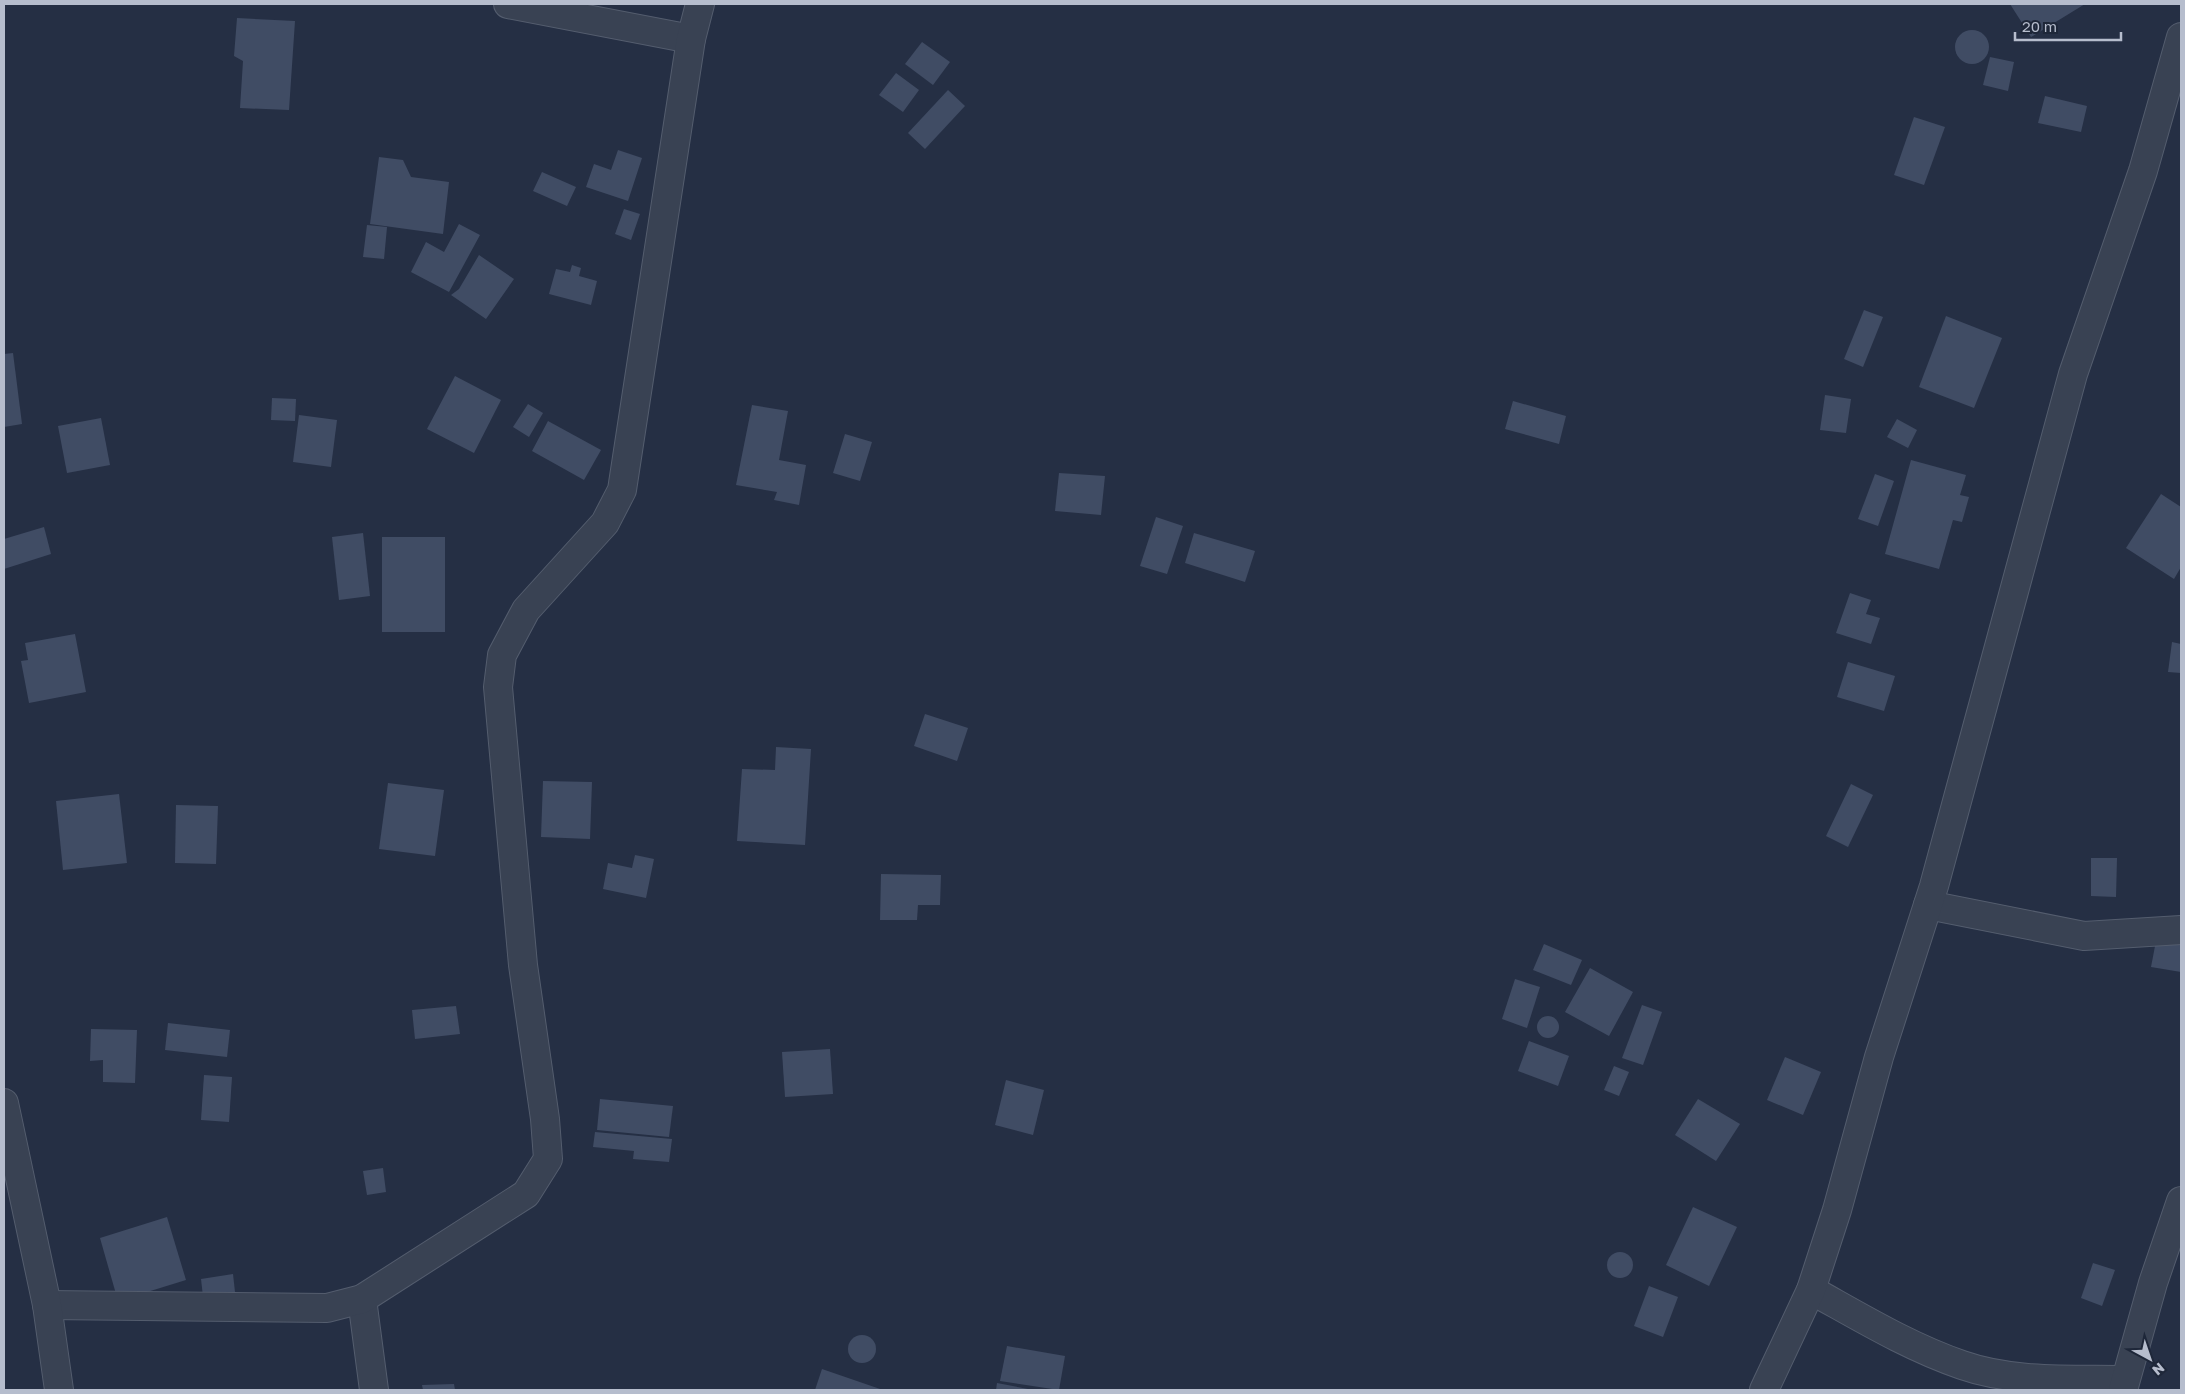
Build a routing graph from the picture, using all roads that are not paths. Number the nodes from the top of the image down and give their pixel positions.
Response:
1 (508, 4) edge
2 (700, 4) edge
3 (2181, 37) edge
4 (691, 39) junction
5 (1928, 905) junction
6 (2181, 930) edge
7 (4, 1103) edge
8 (2181, 1201) edge
9 (1811, 1290) junction
10 (362, 1299) junction
11 (47, 1305) junction
12 (2124, 1385) edge
13 (58, 1390) edge
14 (374, 1390) edge
15 (1764, 1390) edge

1 - 4 street
2 - 4 street
3 - 5 street
4 - 10 street
5 - 6 street
5 - 9 street
7 - 11 street
8 - 12 street
9 - 12 street
9 - 15 street
10 - 11 street
10 - 14 street
11 - 13 street

